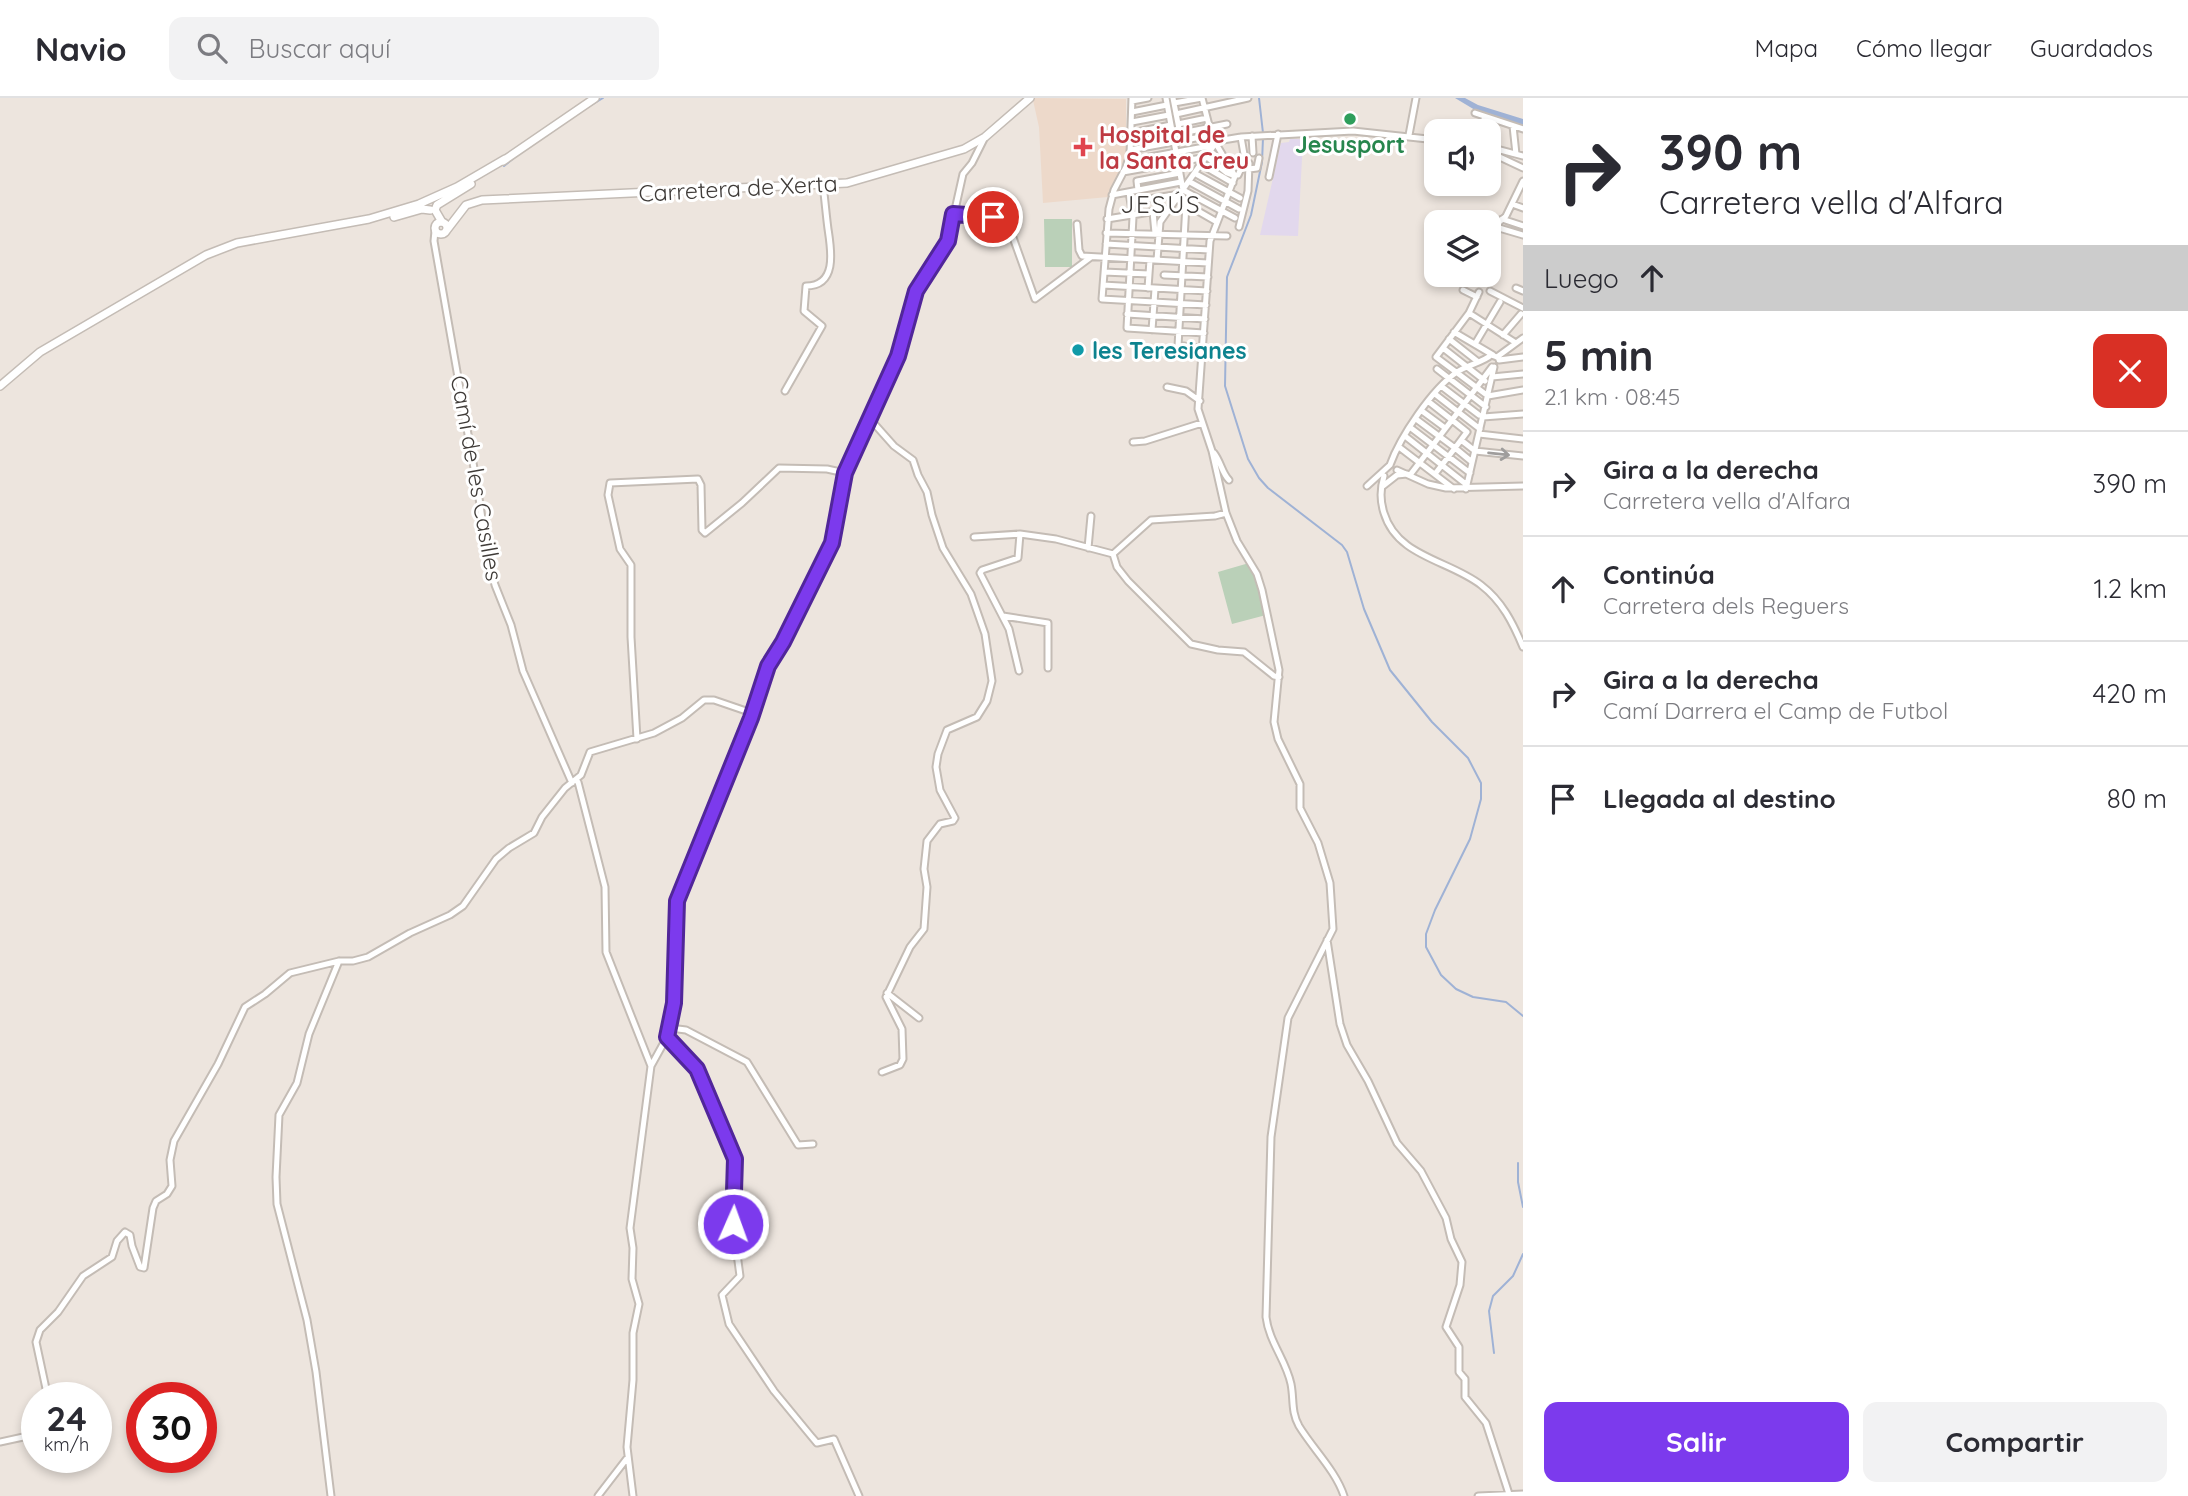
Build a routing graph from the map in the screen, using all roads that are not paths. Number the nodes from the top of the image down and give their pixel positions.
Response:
1 (595, 98) edge
2 (1030, 98) edge
3 (1148, 98) edge
4 (1202, 98) edge
5 (1248, 98) edge
6 (1416, 98) edge
7 (1132, 100) edge
8 (1170, 101) edge
9 (1222, 101) edge
10 (1204, 108) junction
11 (1132, 112) junction
12 (1475, 113) dead end
13 (1173, 114) junction
14 (1484, 117) joint
15 (1207, 118) junction
16 (1132, 122) junction
17 (1178, 124) junction
18 (1227, 124) dead end
19 (1171, 125) junction
20 (1513, 126) junction
21 (1523, 129) edge
22 (1211, 131) junction
23 (1132, 133) junction
24 (1180, 134) junction
25 (1279, 134) junction
26 (1409, 135) junction
27 (1241, 136) junction
28 (1255, 136) junction
29 (985, 137) junction
30 (1424, 138) edge
31 (1173, 139) junction
32 (1216, 143) junction
33 (1131, 147) junction
34 (1501, 151) edge
35 (1176, 152) junction
36 (1516, 154) junction
37 (1209, 155) junction
38 (1501, 156) edge
39 (1523, 156) edge
40 (1259, 158) dead end
41 (505, 159) junction
42 (1249, 160) junction
43 (1128, 161) junction
44 (1180, 162) junction
45 (1202, 165) junction
46 (1232, 167) junction
47 (1523, 168) edge
48 (1124, 171) junction
49 (1180, 173) junction
50 (1196, 173) junction
51 (1269, 177) dead end
52 (1235, 179) junction
53 (1523, 181) edge
54 (1181, 182) junction
55 (1189, 182) junction
56 (1242, 184) dead end
57 (823, 185) junction
58 (459, 186) junction
59 (1148, 189) junction
60 (1521, 189) edge
61 (1138, 190) junction
62 (1129, 192) junction
63 (1229, 193) junction
64 (1180, 194) junction
65 (1112, 195) junction
66 (1240, 198) dead end
67 (1150, 200) junction
68 (1225, 203) junction
69 (1186, 204) junction
70 (1512, 204) junction
71 (432, 208) junction
72 (1523, 208) edge
73 (402, 209) junction
74 (1169, 209) junction
75 (1239, 209) dead end
76 (1152, 212) junction
77 (1221, 212) junction
78 (953, 214) junction
79 (1133, 215) junction
80 (1235, 218) dead end
81 (369, 219) junction
82 (1107, 219) junction
83 (1502, 219) joint
84 (1217, 222) junction
85 (1077, 225) dead end
86 (1523, 226) edge
87 (1239, 227) dead end
88 (441, 228) junction
89 (1501, 229) edge
90 (1106, 233) junction
91 (1132, 233) junction
92 (1157, 233) junction
93 (1184, 234) junction
94 (1212, 235) junction
95 (1523, 235) edge
96 (1227, 236) dead end
97 (1106, 244) junction
98 (1132, 245) junction
99 (1157, 247) junction
100 (1183, 248) junction
101 (1209, 250) junction
102 (1091, 257) junction
103 (1105, 257) junction
104 (1131, 259) junction
105 (1153, 260) junction
106 (1164, 261) junction
107 (1183, 262) junction
108 (1208, 263) junction
109 (1104, 272) junction
110 (1130, 273) junction
111 (1149, 274) junction
112 (1164, 275) junction
113 (1182, 276) junction
114 (1208, 277) junction
115 (1103, 285) junction
116 (1129, 286) junction
117 (1151, 288) junction
118 (1516, 288) dead end
119 (1163, 289) junction
120 (1181, 290) junction
121 (1463, 290) dead end
122 (1207, 291) junction
123 (1490, 291) dead end
124 (1523, 291) edge
125 (1128, 301) junction
126 (1500, 302) dead end
127 (1154, 303) junction
128 (1181, 304) junction
129 (1206, 305) junction
130 (1522, 311) edge
131 (1469, 313) junction
132 (1128, 314) junction
133 (1153, 316) junction
134 (1179, 317) junction
135 (1205, 319) junction
136 (1487, 324) junction
137 (1152, 330) junction
138 (1178, 331) junction
139 (1454, 332) junction
140 (1204, 333) junction
141 (1503, 335) junction
142 (1523, 338) edge
143 (1449, 340) junction
144 (1516, 343) junction
145 (1475, 344) junction
146 (1203, 348) junction
147 (1443, 348) junction
148 (1496, 357) junction
149 (1523, 357) edge
150 (1487, 360) junction
151 (1477, 361) junction
152 (1467, 366) junction
153 (1493, 367) junction
154 (1437, 369) dead end
155 (1457, 372) junction
156 (1523, 374) edge
157 (1492, 377) junction
158 (1448, 379) junction
159 (1483, 379) junction
160 (1490, 385) junction
161 (0, 386) edge
162 (1441, 386) junction
163 (1167, 387) dead end
164 (1477, 387) junction
165 (1523, 390) edge
166 (785, 391) dead end
167 (1435, 394) junction
168 (1471, 395) junction
169 (1488, 396) junction
170 (1200, 401) junction
171 (1429, 402) junction
172 (1464, 404) junction
173 (1485, 408) junction
174 (1422, 411) junction
175 (1458, 412) junction
176 (1523, 414) edge
177 (1481, 416) junction
178 (870, 419) junction
179 (1416, 419) junction
180 (1452, 420) junction
181 (1202, 423) junction
182 (1410, 428) junction
183 (1446, 428) junction
184 (1467, 432) junction
185 (1479, 434) junction
186 (1405, 436) junction
187 (1440, 436) junction
188 (1523, 439) edge
189 (1461, 440) junction
190 (1133, 442) dead end
191 (1433, 445) junction
192 (1399, 446) junction
193 (1455, 448) junction
194 (1212, 451) junction
195 (1475, 451) junction
196 (1427, 453) junction
197 (1523, 456) edge
198 (1448, 457) junction
199 (1420, 462) junction
200 (1472, 462) junction
201 (1442, 465) junction
202 (1394, 469) junction
203 (845, 473) junction
204 (1470, 473) junction
205 (1435, 474) junction
206 (1384, 475) junction
207 (1409, 475) junction
208 (1229, 480) dead end
209 (1367, 486) dead end
210 (1523, 486) edge
211 (1466, 487) junction
212 (1454, 489) junction
213 (1226, 513) junction
214 (1091, 516) dead end
215 (1020, 534) junction
216 (974, 537) dead end
217 (1088, 548) junction
218 (1113, 554) junction
219 (1003, 616) junction
220 (1523, 647) edge
221 (1048, 668) dead end
222 (1019, 671) dead end
223 (1279, 677) junction
224 (752, 713) junction
225 (637, 739) junction
226 (573, 782) junction
227 (1327, 940) junction
228 (339, 961) junction
229 (887, 993) junction
230 (919, 1018) dead end
231 (670, 1028) junction
232 (667, 1037) junction
233 (651, 1066) junction
234 (882, 1072) dead end
235 (813, 1144) dead end
236 (45, 1382) edge
237 (21, 1437) edge
238 (0, 1442) edge
239 (628, 1457) junction
240 (1509, 1494) junction
241 (1523, 1494) edge
242 (331, 1496) edge
243 (598, 1496) edge
244 (633, 1496) edge
245 (859, 1496) edge
246 (1344, 1496) edge
247 (1478, 1496) edge

1 - 41 main road
2 - 29 main road, Carretera de Xerta
3 - 7 street
4 - 8 street
4 - 10 street
5 - 9 street
6 - 26 street
7 - 11 street
8 - 11 street
8 - 13 street
9 - 10 street
10 - 13 street
10 - 15 street
11 - 16 street
12 - 14 street
13 - 16 street
13 - 17 street
13 - 19 street
14 - 20 street
15 - 17 street
15 - 22 street
16 - 23 street
17 - 24 street
18 - 22 street
19 - 23 street
19 - 31 street
20 - 21 street
20 - 36 street
22 - 24 street
22 - 31 street
22 - 32 street
23 - 33 street
24 - 31 street
25 - 26 street
25 - 28 street
25 - 51 street
26 - 30 street
27 - 28 street
27 - 32 street
27 - 42 street
28 - 42 street
29 - 57 main road, Carretera de Xerta
29 - 78 street
31 - 33 street
31 - 35 street
32 - 35 street
32 - 37 street
32 - 46 street
33 - 43 street
34 - 36 street
35 - 43 street
35 - 44 street
36 - 39 street
37 - 44 street
37 - 45 street
37 - 46 street
37 - 52 street
38 - 47 street
40 - 42 street
41 - 58 main road
41 - 71 main road
42 - 52 street
42 - 87 street
43 - 48 street
44 - 48 street
44 - 49 street
44 - 50 street
45 - 50 street
45 - 52 street
46 - 52 street
48 - 65 street
49 - 54 street
49 - 61 street
50 - 55 street
50 - 63 street
52 - 56 street
52 - 63 street
53 - 60 street
54 - 59 street
54 - 64 street
55 - 64 street
55 - 68 street
57 - 88 main road, Carretera de Xerta
57 - 166 street
58 - 71 main road
58 - 73 main road
59 - 61 street
59 - 67 street
60 - 70 street
61 - 62 street
62 - 65 street
62 - 79 street
63 - 66 street
63 - 68 street
64 - 67 street
64 - 69 street
64 - 74 street
64 - 77 street
65 - 82 street
67 - 76 street
68 - 75 street
68 - 77 street
69 - 84 street
69 - 93 street
70 - 72 street
70 - 83 street
71 - 73 main road
71 - 81 main road
71 - 88 main road
73 - 81 main road
74 - 76 street
74 - 92 street
76 - 79 street
76 - 92 street
77 - 80 street
77 - 84 street
78 - 102 street
78 - 178 street
79 - 82 street
79 - 91 street
81 - 161 main road
82 - 90 street
83 - 86 street
84 - 94 street
85 - 102 street
88 - 226 street, Camí de les Casilles
89 - 95 street
90 - 91 street
90 - 97 street
91 - 92 street
91 - 98 street
92 - 93 street
92 - 99 street
93 - 94 street
93 - 100 street
94 - 96 street
94 - 101 street
97 - 98 street
97 - 103 street
98 - 99 street
98 - 104 street
99 - 100 street
99 - 105 street
100 - 101 street
100 - 107 street
101 - 108 street
102 - 103 street
103 - 104 street
103 - 109 street
104 - 105 street
104 - 110 street
105 - 106 street
105 - 111 street
106 - 107 street
106 - 112 street
107 - 108 street
107 - 113 street
108 - 114 street
109 - 110 street
109 - 115 street
110 - 111 street
110 - 116 street
111 - 117 street
112 - 113 street
112 - 119 street
113 - 114 street
113 - 120 street
114 - 122 street
115 - 116 street
115 - 125 street
116 - 117 street
116 - 125 street
117 - 119 street
117 - 127 street
118 - 124 street
119 - 120 street
120 - 122 street
120 - 128 street
121 - 131 street
122 - 129 street
123 - 130 street
125 - 127 street
125 - 132 street
126 - 136 street
127 - 128 street
127 - 133 street
128 - 129 street
128 - 134 street
129 - 135 street
130 - 141 street
131 - 136 street
131 - 139 street
132 - 133 street
132 - 137 street
133 - 134 street
133 - 137 street
134 - 135 street
134 - 138 street
135 - 140 street
136 - 141 street
136 - 145 street
137 - 138 street
138 - 140 street
138 - 146 street
139 - 143 street
139 - 145 street
140 - 146 street
141 - 144 street
142 - 144 street
143 - 147 street
143 - 151 street
144 - 148 street
145 - 148 street
146 - 170 street
147 - 152 street
147 - 155 street
148 - 149 street
148 - 150 street
148 - 153 street
150 - 151 street
150 - 153 street
151 - 152 street
152 - 155 street
152 - 159 street
153 - 157 street
153 - 159 street
154 - 158 street
155 - 158 street
155 - 164 street
156 - 157 street
157 - 160 street
158 - 162 street
158 - 168 street
159 - 160 street
159 - 164 street
160 - 169 street
162 - 167 street
162 - 172 street
163 - 170 street
164 - 168 street
164 - 169 street
165 - 169 street
167 - 171 street
167 - 175 street
168 - 172 street
168 - 173 street
169 - 173 street
170 - 181 street
171 - 174 street
171 - 180 street
172 - 175 street
172 - 177 street
173 - 177 street
174 - 179 street
174 - 183 street
175 - 180 street
175 - 185 street
176 - 177 street
177 - 185 street
178 - 203 street
178 - 229 street
179 - 182 street
179 - 187 street
180 - 183 street
180 - 184 street
181 - 190 street
181 - 194 street
182 - 186 street
182 - 191 street
183 - 187 street
184 - 185 street
184 - 189 street
185 - 188 street
185 - 195 street
186 - 192 street
186 - 196 street
187 - 191 street
187 - 193 street
189 - 193 street
189 - 195 street
191 - 196 street
191 - 198 street
192 - 199 street
192 - 202 street
193 - 198 street
193 - 200 street
194 - 208 street
194 - 213 street
195 -> 197 street
195 - 200 street
196 - 199 street
196 - 201 street
198 - 201 street
198 - 204 street
199 - 205 street
199 - 207 street
200 - 204 street
201 - 205 street
201 - 211 street
202 - 206 street
202 - 206 street
202 - 207 street
203 - 224 street
203 - 225 street
204 - 211 street
205 - 212 street
206 - 209 street
206 - 220 street
207 - 212 street
210 - 211 street
211 - 212 street
213 - 218 street
213 - 223 street
214 - 217 street
215 - 216 street
215 - 217 street
215 - 219 street
217 - 218 street
218 - 223 street
219 - 221 street
219 - 222 street
223 - 227 street
224 - 225 street
224 - 231 street
225 - 226 street
226 - 228 street
226 - 233 street, Camí de les Casilles
227 - 240 street
227 - 246 street
228 - 236 street
228 - 242 street
229 - 230 street
229 - 234 street
231 - 232 street
231 - 235 street
232 - 233 street
232 - 245 street
233 - 239 street
237 - 238 street
239 - 243 street
239 - 244 street
240 - 241 street
240 - 247 street

